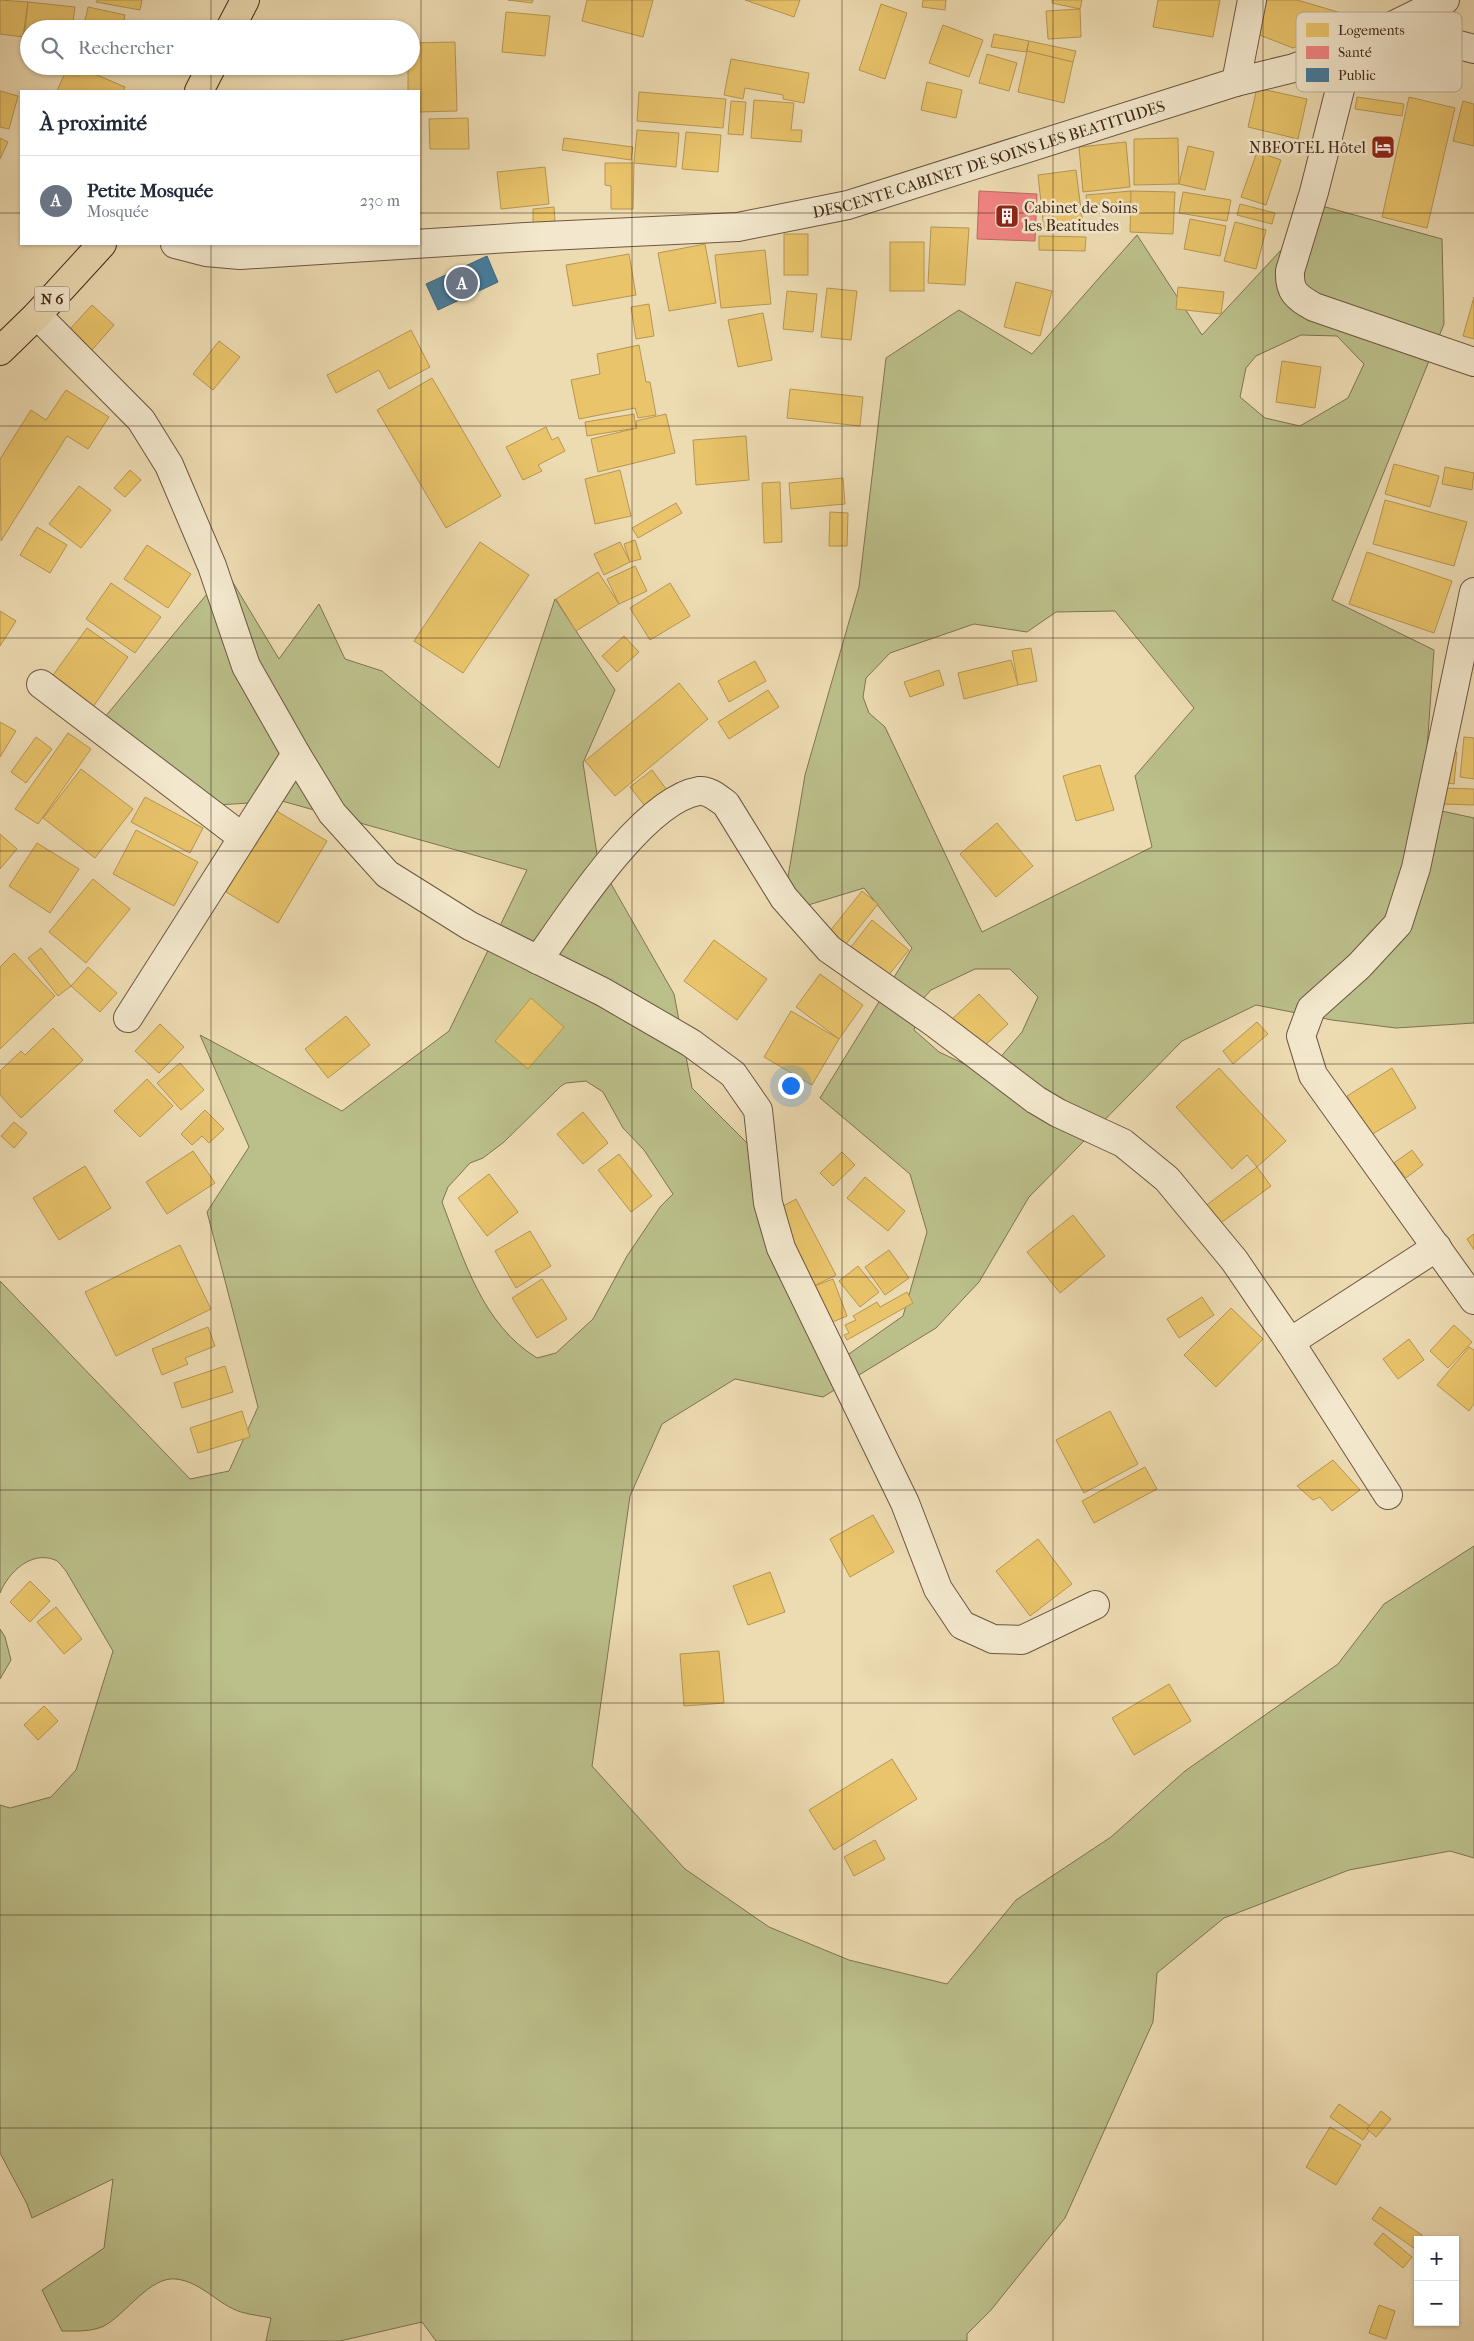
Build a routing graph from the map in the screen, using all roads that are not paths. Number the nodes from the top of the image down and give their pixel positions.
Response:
1 (245, 0) edge
2 (1252, 0) edge
3 (1446, 0) edge
4 (1421, 12) edge
5 (235, 20) edge
6 (1296, 67) edge
7 (207, 75) edge
8 (1236, 82) junction
9 (200, 90) edge
10 (1339, 92) edge
11 (420, 244) edge
12 (101, 245) edge
13 (180, 245) edge
14 (399, 245) edge
15 (37, 315) junction
16 (0, 351) edge
17 (1474, 362) edge
18 (1474, 592) edge
19 (41, 684) dead end
20 (296, 754) junction
21 (242, 837) junction
22 (538, 960) junction
23 (128, 1018) dead end
24 (1437, 1247) junction
25 (1474, 1300) edge
26 (1290, 1342) junction
27 (1388, 1495) dead end
28 (1095, 1606) dead end

1 - 5 highway
2 - 8 street
3 - 4 street, DESCENTE CABINET DE SOINS LES BEATITUDES
6 - 8 street, DESCENTE CABINET DE SOINS LES BEATITUDES
7 - 9 highway
8 - 11 street, DESCENTE CABINET DE SOINS LES BEATITUDES
10 - 17 street
12 - 15 highway, N 6
13 - 14 street, DESCENTE CABINET DE SOINS LES BEATITUDES
15 - 16 highway, N 6
15 - 20 street
18 - 24 street
19 - 21 street
20 - 21 street
20 - 22 street
21 - 23 street
22 - 26 street
22 - 28 street
24 - 25 street
24 - 26 street
26 - 27 street

